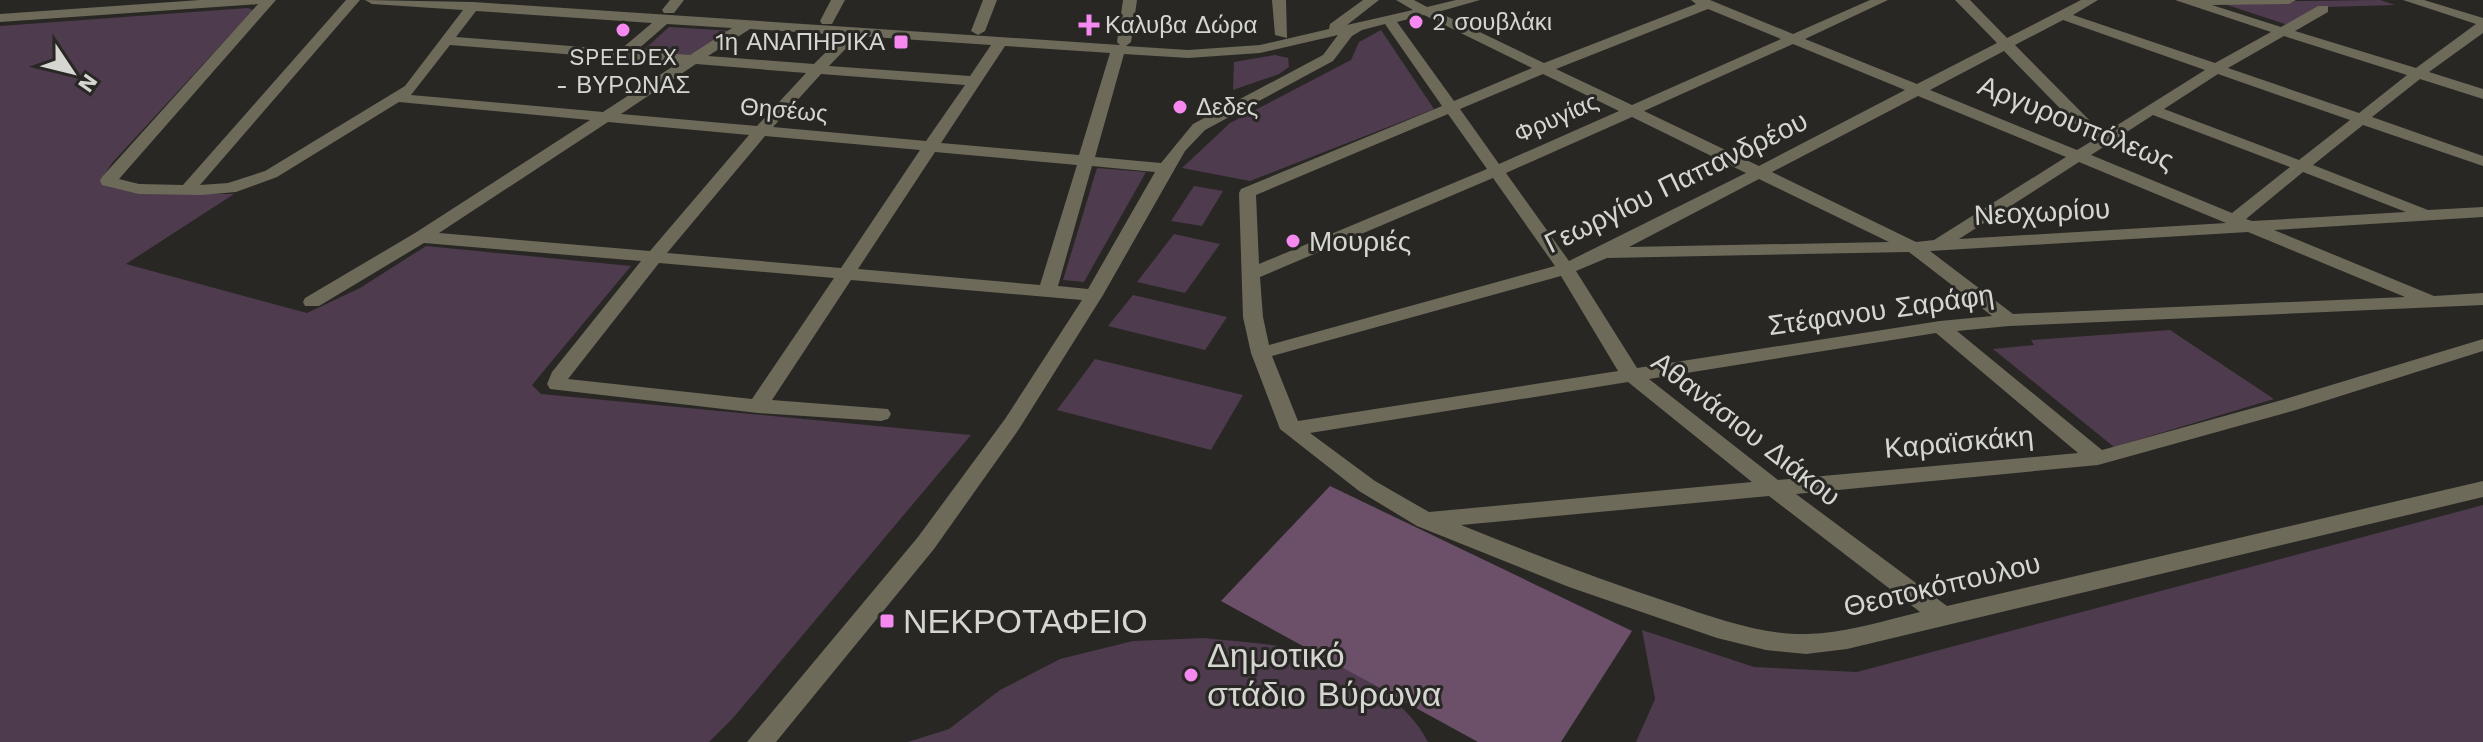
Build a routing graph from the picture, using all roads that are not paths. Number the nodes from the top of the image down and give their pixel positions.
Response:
1 (97, 0) edge
2 (257, 0) edge
3 (269, 0) edge
4 (353, 0) edge
5 (372, 0) edge
6 (510, 0) edge
7 (838, 0) edge
8 (990, 0) edge
9 (1130, 0) edge
10 (1279, 0) edge
11 (1372, 0) edge
12 (1403, 0) edge
13 (1473, 0) edge
14 (1962, 0) edge
15 (2091, 0) edge
16 (2289, 0) edge
17 (2410, 0) edge
18 (2186, 1) edge
19 (1703, 2) edge
20 (1869, 2) edge
21 (2429, 5) junction
22 (473, 6) junction
23 (0, 7) edge
24 (2483, 7) edge
25 (670, 9) edge
26 (2323, 9) dead end
27 (1421, 11) junction
28 (2061, 15) junction
29 (0, 18) edge
30 (1359, 18) junction
31 (1387, 18) junction
32 (827, 21) junction
33 (748, 24) junction
34 (2483, 24) edge
35 (856, 30) junction
36 (978, 31) junction
37 (2283, 32) junction
38 (1327, 33) junction
39 (1282, 35) junction
40 (1793, 39) junction
41 (447, 41) junction
42 (1001, 41) junction
43 (2005, 44) junction
44 (1121, 46) junction
45 (1260, 49) junction
46 (622, 56) junction
47 (693, 61) junction
48 (1298, 69) junction
49 (1542, 69) junction
50 (2216, 69) junction
51 (815, 71) junction
52 (2417, 74) junction
53 (975, 81) junction
54 (1921, 90) junction
55 (2483, 94) edge
56 (400, 98) junction
57 (1448, 108) junction
58 (2151, 109) junction
59 (1629, 112) junction
60 (603, 118) junction
61 (2363, 120) junction
62 (758, 133) junction
63 (2100, 140) junction
64 (931, 146) junction
65 (2079, 155) junction
66 (1088, 160) junction
67 (2483, 161) edge
68 (2303, 166) junction
69 (1165, 168) junction
70 (1494, 172) junction
71 (1758, 174) junction
72 (187, 190) junction
73 (2483, 212) edge
74 (2428, 214) junction
75 (2236, 218) junction
76 (2255, 227) junction
77 (421, 237) junction
78 (1938, 244) junction
79 (1913, 247) junction
80 (1604, 253) junction
81 (654, 258) junction
82 (1566, 269) junction
83 (849, 272) junction
84 (1249, 275) junction
85 (1048, 290) junction
86 (1094, 295) junction
87 (2483, 299) edge
88 (2432, 301) junction
89 (312, 302) dead end
90 (2009, 320) junction
91 (1940, 327) junction
92 (2483, 345) edge
93 (1261, 353) junction
94 (1630, 374) junction
95 (758, 406) junction
96 (881, 414) dead end
97 (1291, 429) junction
98 (2098, 458) junction
99 (1772, 487) junction
100 (2483, 489) edge
101 (1425, 520) junction
102 (1941, 615) junction
103 (760, 742) edge

1 - 23 street
2 - 29 street
3 - 72 street
4 - 72 street
5 - 22 street
6 - 25 street
7 - 32 street
8 - 36 street
9 - 44 street
10 - 39 street
11 - 30 street
12 - 27 street
13 - 27 street
14 - 43 street
15 - 28 street, Γεωργίου Παπανδρέου
16 - 18 street
17 - 21 street
18 - 37 street
19 - 40 street, Αργυρουπόλεως
19 - 49 street
20 - 40 street, Φρυγίας
21 - 24 street
21 - 34 street
22 - 25 street
22 - 41 street
25 - 32 street
25 - 33 street
25 - 46 street
26 - 37 street
27 - 31 street
27 - 49 street
28 - 43 street, Γεωργίου Παπανδρέου
28 - 50 street
30 - 31 street
30 - 38 street
30 - 39 street
30 - 48 street
31 - 57 street, Αθανάσιου Διάκου
32 - 36 street
33 - 35 street
33 - 47 street
34 - 52 street
35 - 42 street
35 - 51 street
36 - 44 street
37 - 50 street
37 - 52 street
38 - 45 street
38 - 48 street
39 - 44 street
40 - 54 street, Αργυρουπόλεως
40 - 59 street, Φρυγίας
41 - 46 street
41 - 56 street
42 - 44 street
42 - 53 street
43 - 54 street, Γεωργίου Παπανδρέου
43 - 63 street
44 - 45 street
44 - 66 street
45 - 48 street
46 - 47 street
47 - 51 street
47 - 60 street
48 - 69 street
49 - 57 street
49 - 59 street
50 - 58 street
50 - 61 street
51 - 53 street
51 - 62 street
52 - 55 street
52 - 61 street
53 - 64 street
54 - 65 street, Αργυρουπόλεως
54 - 71 street, Γεωργίου Παπανδρέου
56 - 60 street, Θησέως
56 - 72 street
57 - 70 street, Αθανάσιου Διάκου
57 - 84 street
58 - 63 street
58 - 68 street
59 - 70 street, Φρυγίας
59 - 71 street
60 - 62 street, Θησέως
60 - 77 street
61 - 67 street
61 - 68 street
62 - 64 street, Θησέως
62 - 81 street
63 - 65 street
64 - 66 street, Θησέως
64 - 83 street
65 - 75 street, Αργυρουπόλεως
65 - 78 street
66 - 69 street, Θησέως
66 - 85 street
68 - 74 street
68 - 75 street
69 - 86 street
70 - 82 street, Αθανάσιου Διάκου
70 - 84 street, Φρυγίας
71 - 79 street
71 - 80 street, Γεωργίου Παπανδρέου
73 - 74 street, Νεοχωρίου
74 - 76 street, Νεοχωρίου
75 - 76 street, Αργυρουπόλεως
76 - 78 street, Νεοχωρίου
76 - 88 street, Αργυρουπόλεως
77 - 81 street
77 - 89 street
78 - 79 street, Νεοχωρίου
79 - 80 street, Νεοχωρίου
79 - 90 street
80 - 82 street, Γεωργίου Παπανδρέου
81 - 83 street
81 - 95 street
82 - 93 street, Γεωργίου Παπανδρέου
82 - 94 street, Αθανάσιου Διάκου
83 - 85 street
83 - 95 street
84 - 93 street
85 - 86 street
86 - 103 street
87 - 88 street, Στέφανου Σαράφη
88 - 90 street, Στέφανου Σαράφη
90 - 91 street, Στέφανου Σαράφη
91 - 94 street, Στέφανου Σαράφη
91 - 98 street
92 - 98 street, Καραϊσκάκη
93 - 97 street
94 - 97 street, Στέφανου Σαράφη
94 - 99 street, Αθανάσιου Διάκου
95 - 96 street
97 - 101 street, Θεοτοκόπουλου
98 - 99 street, Καραϊσκάκη
99 - 101 street, Καραϊσκάκη
99 - 102 street, Αθανάσιου Διάκου
100 - 102 street, Θεοτοκόπουλου
101 - 102 street, Θεοτοκόπουλου

